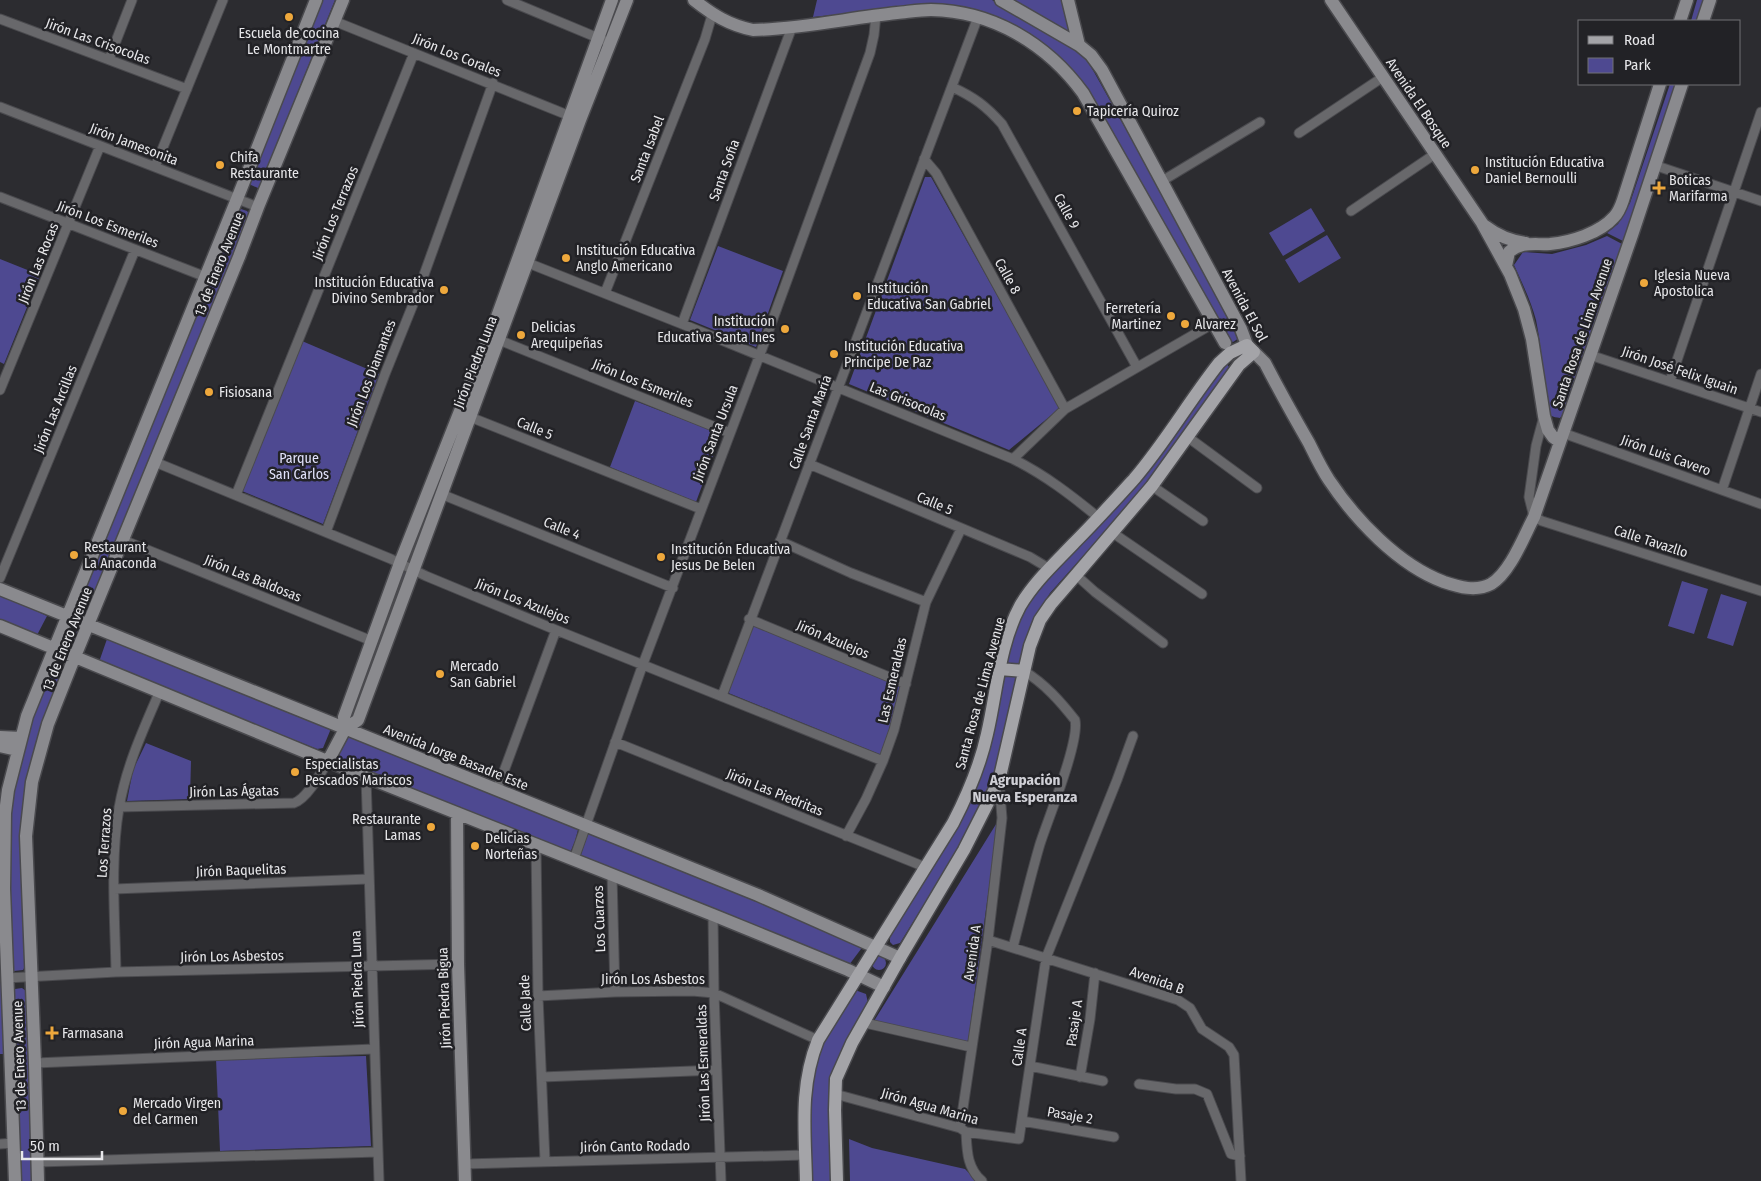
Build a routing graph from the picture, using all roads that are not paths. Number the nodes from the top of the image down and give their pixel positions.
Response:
1 (132, 0) edge
2 (223, 0) edge
3 (316, 0) edge
4 (343, 0) edge
5 (507, 0) edge
6 (612, 0) edge
7 (627, 0) edge
8 (694, 0) edge
9 (1000, 0) edge
10 (1068, 0) edge
11 (1332, 0) edge
12 (1686, 0) edge
13 (1710, 0) edge
14 (712, 15) junction
15 (876, 15) junction
16 (978, 17) junction
17 (0, 19) edge
18 (1680, 20) edge
19 (1703, 20) edge
20 (334, 21) junction
21 (792, 26) junction
22 (597, 38) junction
23 (610, 43) junction
24 (1079, 45) junction
25 (414, 52) junction
26 (109, 59) junction
27 (1383, 77) junction
28 (493, 84) junction
29 (1660, 85) edge
30 (1682, 85) edge
31 (952, 87) junction
32 (187, 89) junction
33 (0, 107) edge
34 (1761, 112) edge
35 (570, 116) junction
36 (1260, 122) dead end
37 (1300, 133) dead end
38 (100, 146) junction
39 (1435, 154) junction
40 (924, 158) junction
41 (1654, 165) junction
42 (155, 167) junction
43 (1162, 181) junction
44 (1733, 191) junction
45 (0, 197) edge
46 (238, 199) junction
47 (1761, 201) edge
48 (258, 207) junction
49 (1351, 211) dead end
50 (68, 224) junction
51 (1482, 224) junction
52 (1528, 244) junction
53 (134, 250) junction
54 (528, 263) junction
55 (1506, 266) junction
56 (206, 277) junction
57 (605, 293) junction
58 (1214, 323) junction
59 (682, 324) junction
60 (494, 338) junction
61 (1228, 348) junction
62 (1250, 349) junction
63 (1590, 354) junction
64 (759, 356) junction
65 (1239, 365) junction
66 (1137, 367) junction
67 (1761, 374) edge
68 (1670, 381) junction
69 (838, 387) junction
70 (0, 390) edge
71 (1750, 408) junction
72 (1065, 409) junction
73 (1761, 412) edge
74 (1544, 416) junction
75 (470, 417) junction
76 (730, 433) junction
77 (1561, 437) junction
78 (1188, 438) junction
79 (1013, 459) junction
80 (155, 462) junction
81 (809, 464) junction
82 (1152, 486) junction
83 (1257, 488) dead end
84 (1722, 490) junction
85 (441, 494) junction
86 (236, 495) junction
87 (1761, 504) edge
88 (701, 509) junction
89 (1534, 517) junction
90 (1100, 518) junction
91 (1203, 521) dead end
92 (960, 529) junction
93 (326, 532) junction
94 (1113, 533) junction
95 (123, 540) junction
96 (780, 541) junction
97 (400, 563) junction
98 (1050, 569) junction
99 (413, 570) junction
100 (1076, 575) junction
101 (0, 578) edge
102 (1491, 584) joint
103 (673, 588) junction
104 (0, 589) edge
105 (1761, 591) edge
106 (1202, 594) dead end
107 (926, 602) junction
108 (68, 617) junction
109 (749, 619) junction
110 (88, 625) junction
111 (0, 626) edge
112 (556, 630) junction
113 (372, 641) junction
114 (1163, 643) dead end
115 (55, 648) junction
116 (75, 656) junction
117 (643, 664) junction
118 (999, 669) junction
119 (1024, 671) junction
120 (906, 684) junction
121 (159, 693) junction
122 (722, 696) junction
123 (345, 729) junction
124 (0, 736) edge
125 (1133, 736) dead end
126 (616, 742) junction
127 (19, 744) junction
128 (0, 746) edge
129 (328, 761) junction
130 (883, 761) junction
131 (366, 777) junction
132 (999, 782) junction
133 (497, 790) junction
134 (119, 807) junction
135 (2, 813) edge
136 (457, 813) junction
137 (586, 825) junction
138 (846, 836) junction
139 (536, 844) junction
140 (574, 859) junction
141 (925, 867) junction
142 (612, 874) junction
143 (369, 879) junction
144 (2, 889) edge
145 (114, 889) junction
146 (713, 915) junction
147 (988, 940) junction
148 (876, 946) junction
149 (1014, 947) junction
150 (900, 958) junction
151 (1046, 958) junction
152 (458, 964) junction
153 (371, 966) junction
154 (116, 972) junction
155 (1095, 973) junction
156 (858, 974) junction
157 (30, 977) junction
158 (7, 978) junction
159 (884, 987) junction
160 (615, 992) junction
161 (714, 992) junction
162 (538, 996) junction
163 (865, 1023) junction
164 (818, 1040) junction
165 (972, 1047) junction
166 (374, 1049) junction
167 (5, 1058) edge
168 (35, 1063) junction
169 (1030, 1066) junction
170 (717, 1070) junction
171 (542, 1077) junction
172 (1080, 1078) junction
173 (1103, 1081) dead end
174 (1139, 1084) dead end
175 (835, 1094) junction
176 (1022, 1121) junction
177 (963, 1130) junction
178 (1114, 1137) dead end
179 (1018, 1139) joint
180 (14, 1143) junction
181 (0, 1144) edge
182 (378, 1152) junction
183 (806, 1156) junction
184 (1240, 1156) junction
185 (720, 1158) junction
186 (545, 1161) junction
187 (38, 1162) junction
188 (464, 1164) junction
189 (15, 1181) edge
190 (38, 1181) edge
191 (379, 1181) edge
192 (465, 1181) edge
193 (721, 1181) edge
194 (806, 1181) edge
195 (837, 1181) edge
196 (982, 1181) edge
197 (1240, 1181) edge

1 - 26 street
2 - 32 street
3 - 46 main road, 13 de Enero Avenue
4 - 20 main road, 13 de Enero Avenue
5 - 22 street
6 - 22 main road, Jirón Piedra Luna
7 - 23 main road, Jirón Piedra Luna
8 - 14 main road
9 - 24 main road, Avenida El Sol
10 - 24 main road
11 - 27 main road, Avenida El Bosque
12 - 18 main road
13 - 19 main road
14 - 21 main road
14 - 57 street, Santa Isabel
15 - 16 main road
15 - 21 main road
15 - 64 street, Jirón Santa Ursula
16 - 31 street, Calle Santa María
16 - 58 main road
17 - 26 street, Jirón Las Crisocolas
20 - 25 street, Jirón Los Corales
20 - 48 main road, 13 de Enero Avenue
21 - 59 street, Santa Sofia
22 - 23 street
22 - 35 main road, Jirón Piedra Luna
23 - 54 main road, Jirón Piedra Luna
24 - 43 main road, Avenida El Sol
25 - 28 street, Jirón Los Corales
25 - 86 street, Jirón Los Terrazos
26 - 32 street, Jirón Las Crisocolas
27 - 37 street
27 - 39 main road, Avenida El Bosque
28 - 35 street, Jirón Los Corales
28 - 93 street, Jirón Los Diamantes
29 - 52 main road
30 - 41 main road, Santa Rosa de Lima Avenue
31 - 40 street, Calle Santa María
31 - 66 street, Calle 9
32 - 42 street
33 - 38 street, Jirón Jamesonita
34 - 44 street
35 - 60 main road, Jirón Piedra Luna
36 - 43 street
38 - 42 street, Jirón Jamesonita
38 - 50 street, Jirón Las Rocas
39 - 49 street
39 - 51 main road, Avenida El Bosque
40 - 69 street, Calle Santa María
40 - 72 street, Calle 8
41 - 44 street
41 - 63 main road, Santa Rosa de Lima Avenue
42 - 46 street, Jirón Jamesonita
43 - 62 main road, Avenida El Sol
44 - 47 street
44 - 68 street
45 - 50 street, Jirón Los Esmeriles
46 - 48 street, Jirón Jamesonita
46 - 56 main road, 13 de Enero Avenue
48 - 80 main road, 13 de Enero Avenue
50 - 53 street, Jirón Los Esmeriles
50 - 70 street, Jirón Las Rocas
51 - 52 main road, Avenida El Bosque
51 - 55 main road, Avenida El Bosque
52 - 55 main road
53 - 56 street, Jirón Los Esmeriles
53 - 101 street, Jirón Las Arcillas
54 - 57 street, Las Grisocolas
54 - 60 main road, Jirón Piedra Luna
55 - 74 main road, Avenida El Bosque
56 - 108 main road, 13 de Enero Avenue
57 - 59 street, Las Grisocolas
58 - 61 main road
58 - 66 street
59 - 64 street, Las Grisocolas
60 - 75 main road, Jirón Piedra Luna
60 - 76 street, Jirón Los Esmeriles
60 - 97 main road, Jirón Piedra Luna
61 - 62 main road, Santa Rosa de Lima Avenue
61 - 65 main road
61 - 90 main road, Santa Rosa de Lima Avenue
62 - 65 main road
62 - 102 main road, Avenida El Sol
63 - 68 street, Jirón José Felix Iguain
63 - 77 main road, Santa Rosa de Lima Avenue
64 - 69 street, Las Grisocolas
64 - 76 street, Jirón Santa Ursula
65 - 78 main road
66 - 72 street
67 - 71 street
68 - 71 street, Jirón José Felix Iguain
69 - 79 street, Las Grisocolas
69 - 81 street, Calle Santa María
71 - 73 street, Jirón José Felix Iguain
71 - 84 street
72 - 79 street
74 - 77 main road, Avenida El Bosque
74 - 89 street, Avenida El Bosque
75 - 85 main road, Jirón Piedra Luna
75 - 88 street, Calle 5
76 - 88 street, Jirón Santa Ursula
77 - 84 street, Jirón Luis Cavero
77 - 89 main road, Santa Rosa de Lima Avenue
78 - 82 main road
78 - 83 street
79 - 90 street, Las Grisocolas
80 - 86 street, Jirón Los Azulejos
80 - 95 main road, 13 de Enero Avenue
81 - 92 street, Calle 5
81 - 96 street, Calle Santa María
82 - 91 street
82 - 94 main road
84 - 87 street, Jirón Luis Cavero
85 - 99 main road, Jirón Piedra Luna
85 - 103 street, Calle 4
86 - 93 street, Jirón Los Azulejos
88 - 103 street, Jirón Santa Ursula
89 - 102 main road, Santa Rosa de Lima Avenue
89 - 105 street, Calle Tavazllo
90 - 98 main road, Santa Rosa de Lima Avenue
92 - 98 street, Calle 5
92 - 107 street, Las Esmeraldas
93 - 97 street, Jirón Los Azulejos
94 - 100 main road
94 - 106 street
95 - 110 main road, 13 de Enero Avenue
95 - 113 street, Jirón Las Baldosas
96 - 107 street
96 - 109 street, Calle Santa María
97 - 99 street, Jirón Los Azulejos
97 - 113 main road, Jirón Piedra Luna
98 - 118 main road, Santa Rosa de Lima Avenue
99 - 112 street, Jirón Los Azulejos
99 - 123 main road, Jirón Piedra Luna
100 - 114 street
100 - 119 main road
103 - 117 street, Jirón Santa Ursula
104 - 108 main road, Avenida Jorge Basadre Este
107 - 120 street, Las Esmeraldas
108 - 110 main road, Avenida Jorge Basadre Este
108 - 115 main road, 13 de Enero Avenue
109 - 120 street, Jirón Azulejos
109 - 122 street, Calle Santa María
110 - 116 main road, 13 de Enero Avenue
110 - 123 main road, Avenida Jorge Basadre Este
111 - 115 main road
112 - 117 street, Jirón Los Azulejos
112 - 133 street
113 - 123 main road, Jirón Piedra Luna
115 - 116 main road
115 - 127 main road, 13 de Enero Avenue
116 - 121 main road
116 - 157 main road, 13 de Enero Avenue
117 - 122 street, Jirón Los Azulejos
117 - 126 street, Jirón Santa Ursula
118 - 119 main road
118 - 141 main road, Santa Rosa de Lima Avenue
119 - 132 main road
119 - 149 street
120 - 130 street, Las Esmeraldas
121 - 129 main road
121 - 134 street, Los Terrazos
122 - 130 street, Jirón Los Azulejos
123 - 129 main road, Jirón Piedra Luna
123 - 133 main road, Avenida Jorge Basadre Este
124 - 127 main road
125 - 151 street, Calle A
126 - 137 street, Jirón Santa Ursula
126 - 138 street, Jirón Las Piedritas
127 - 128 main road
127 - 135 main road, 13 de Enero Avenue
129 - 131 main road
129 - 134 street, Jirón Las Ágatas
130 - 138 street, Las Esmeraldas
131 - 136 main road
131 - 143 street, Jirón Piedra Luna
132 - 147 street, Avenida A
132 - 150 main road
133 - 137 main road, Avenida Jorge Basadre Este
134 - 145 street, Los Terrazos
135 - 144 main road, 13 de Enero Avenue
136 - 139 main road
136 - 152 main road, Jirón Piedra Bigua
137 - 140 street, Jirón Santa Ursula
137 - 148 main road, Avenida Jorge Basadre Este
138 - 141 street, Jirón Las Piedritas
139 - 140 main road
139 - 162 street, Calle Jade
140 - 142 main road
141 - 148 main road, Santa Rosa de Lima Avenue
142 - 146 main road
142 - 160 street, Los Cuarzos
143 - 145 street, Jirón Baquelitas
143 - 153 street, Jirón Piedra Luna
144 - 158 main road, 13 de Enero Avenue
145 - 154 street, Los Terrazos
146 - 156 main road
146 - 161 street, Jirón Las Esmeraldas
147 - 149 street, Avenida B
147 - 165 street, Avenida A
148 - 150 main road, Avenida Jorge Basadre Este
148 - 156 main road, Santa Rosa de Lima Avenue
149 - 151 street, Avenida B
150 - 159 main road
151 - 155 street, Avenida B
151 - 169 street, Calle A
152 - 153 street, Jirón Los Asbestos
152 - 188 main road, Jirón Piedra Bigua
153 - 154 street, Jirón Los Asbestos
153 - 166 street, Jirón Piedra Luna
154 - 157 street, Jirón Los Asbestos
155 - 172 street, Pasaje A
155 - 184 street, Avenida B
156 - 159 main road
156 - 164 main road, Santa Rosa de Lima Avenue
157 - 158 street, Jirón Los Asbestos
157 - 168 main road, 13 de Enero Avenue
158 - 167 main road, 13 de Enero Avenue
159 - 163 main road
160 - 161 street, Jirón Los Asbestos
160 - 162 street, Jirón Los Asbestos
161 - 164 street, Jirón Los Asbestos
161 - 170 street, Jirón Las Esmeraldas
162 - 171 street, Calle Jade
163 - 165 street
163 - 175 main road
164 - 183 main road, Santa Rosa de Lima Avenue
165 - 177 street, Avenida A
166 - 168 street, Jirón Agua Marina
166 - 182 street, Jirón Piedra Luna
167 - 180 main road, 13 de Enero Avenue
168 - 187 main road, 13 de Enero Avenue
169 - 172 street
169 - 176 street, Calle A
170 - 171 street
170 - 185 street, Jirón Las Esmeraldas
171 - 186 street, Calle Jade
172 - 173 street
174 - 184 street
175 - 177 street, Jirón Agua Marina
175 - 195 main road
176 - 178 street, Pasaje 2
176 - 179 street, Calle A
177 - 179 street, Jirón Agua Marina
177 - 196 street, Avenida A
180 - 181 street
180 - 189 main road, 13 de Enero Avenue
182 - 187 street
182 - 191 street, Jirón Piedra Luna
183 - 185 street, Jirón Canto Rodado
183 - 194 main road, Santa Rosa de Lima Avenue
184 - 197 street, Avenida B
185 - 186 street, Jirón Canto Rodado
185 - 193 street, Jirón Las Esmeraldas
186 - 188 street, Jirón Canto Rodado
187 - 190 main road, 13 de Enero Avenue
188 - 192 main road, Jirón Piedra Bigua

